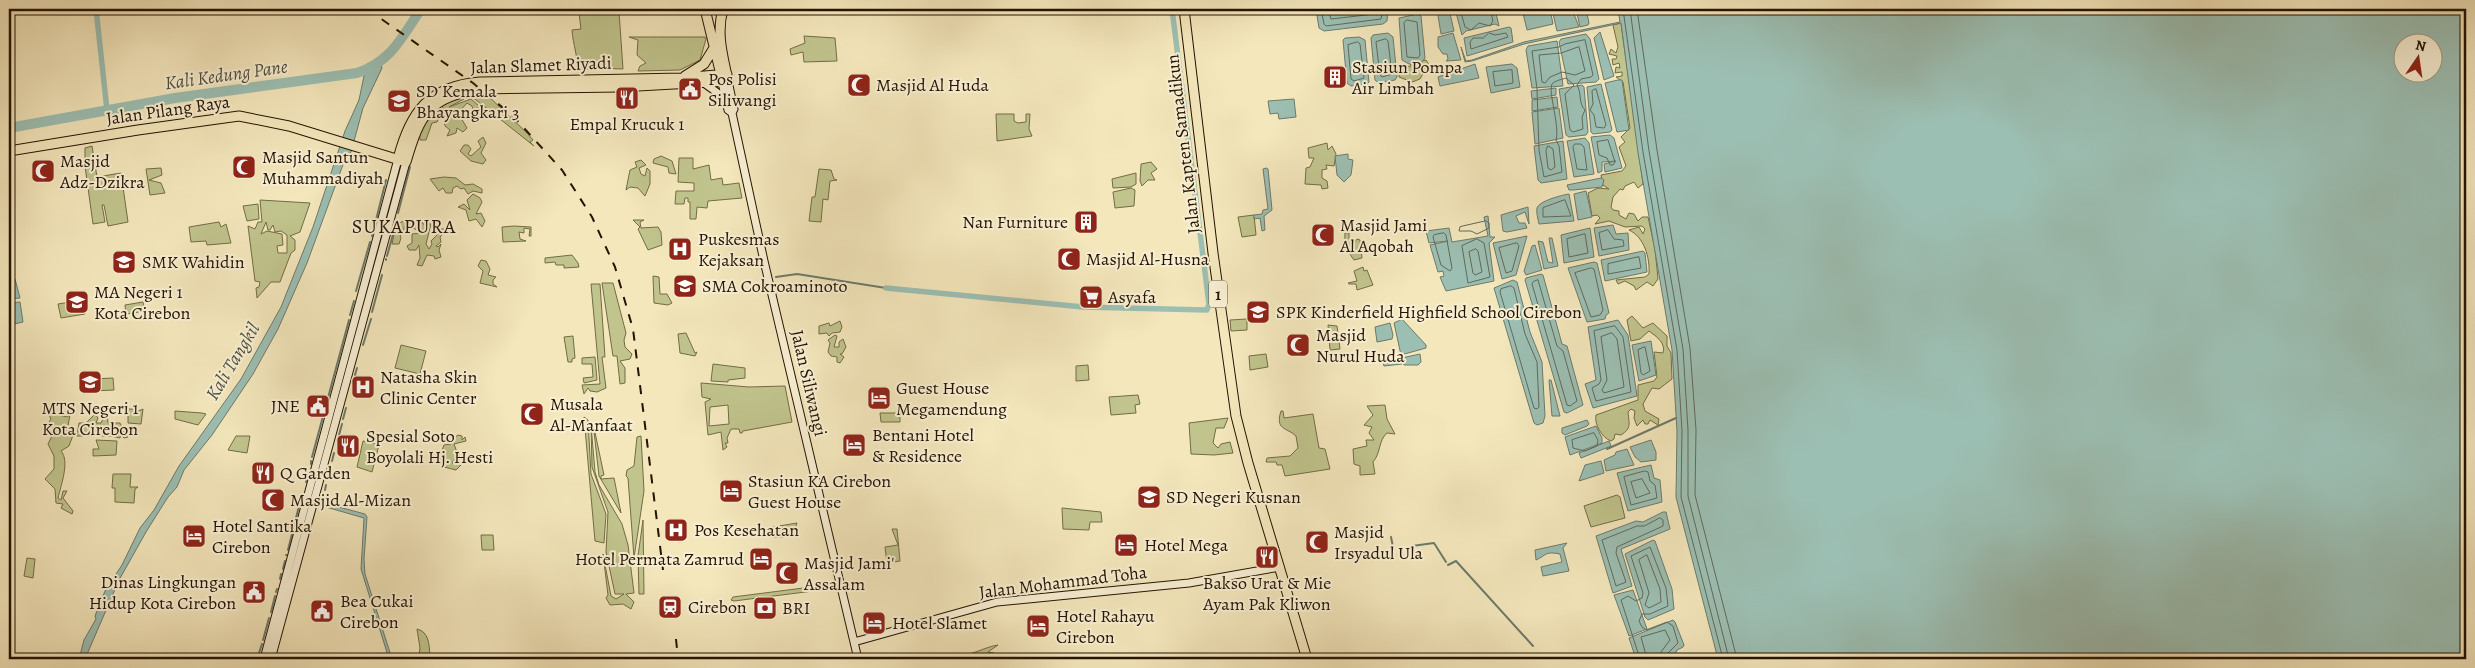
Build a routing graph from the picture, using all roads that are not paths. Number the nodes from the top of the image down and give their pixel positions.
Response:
1 (705, 9) edge
2 (723, 9) edge
3 (1184, 9) edge
4 (714, 48) junction
5 (682, 78) junction
6 (725, 78) junction
7 (704, 83) junction
8 (726, 99) junction
9 (732, 113) junction
10 (9, 152) edge
11 (402, 160) junction
12 (306, 516) junction
13 (1280, 567) junction
14 (854, 642) junction
15 (264, 659) edge
16 (271, 659) edge
17 (858, 659) edge
18 (1307, 659) edge

1 - 4 highway, Jalan Siliwangi
2 - 6 highway, Jalan Siliwangi
3 - 13 highway, Jalan Kapten Samadikun / 1
4 - 5 highway
4 - 6 highway, Jalan Siliwangi
5 - 6 highway, Jalan Slamet Riyadi
5 - 11 highway, Jalan Slamet Riyadi
6 - 7 highway, Jalan Slamet Riyadi
6 - 8 main road, Jalan Siliwangi
6 - 9 main road, Jalan Siliwangi
7 - 8 main road
7 - 11 highway, Jalan Slamet Riyadi
8 - 9 main road, Jalan Siliwangi
9 - 14 main road, Jalan Siliwangi
10 - 11 highway, Jalan Pilang Raya
11 - 12 main road
12 - 15 main road
12 - 16 main road
13 - 14 main road, Jalan Mohammad Toha
13 - 18 highway, 1
14 - 17 main road, Jalan Siliwangi

